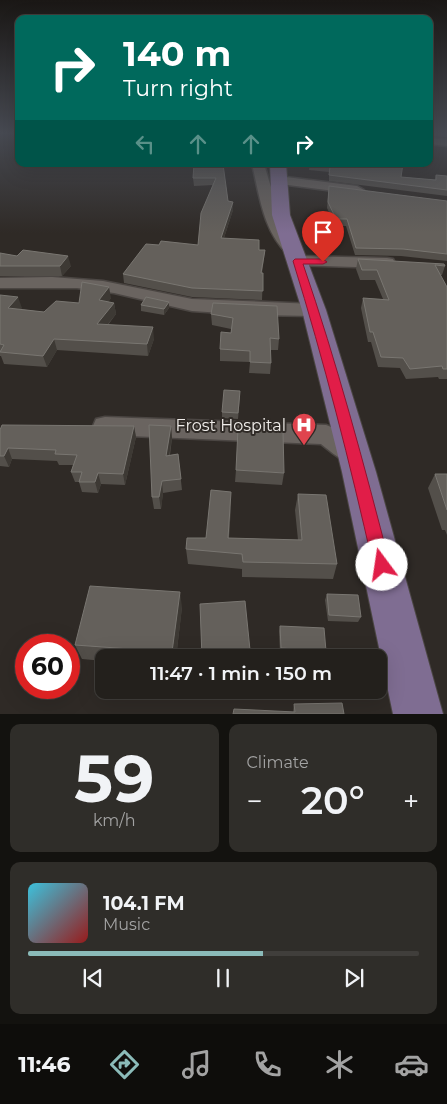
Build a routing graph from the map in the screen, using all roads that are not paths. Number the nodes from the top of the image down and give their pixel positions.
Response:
1 (271, 169) edge
2 (368, 192) edge
3 (296, 257) junction
4 (401, 263) edge
5 (0, 283) edge
6 (314, 310) junction
7 (79, 426) edge
8 (354, 454) junction
9 (418, 714) edge

1 - 2 street
1 - 3 main road
3 - 4 street
3 - 6 main road
5 - 6 street
6 - 8 main road
7 - 8 street
8 - 9 main road

